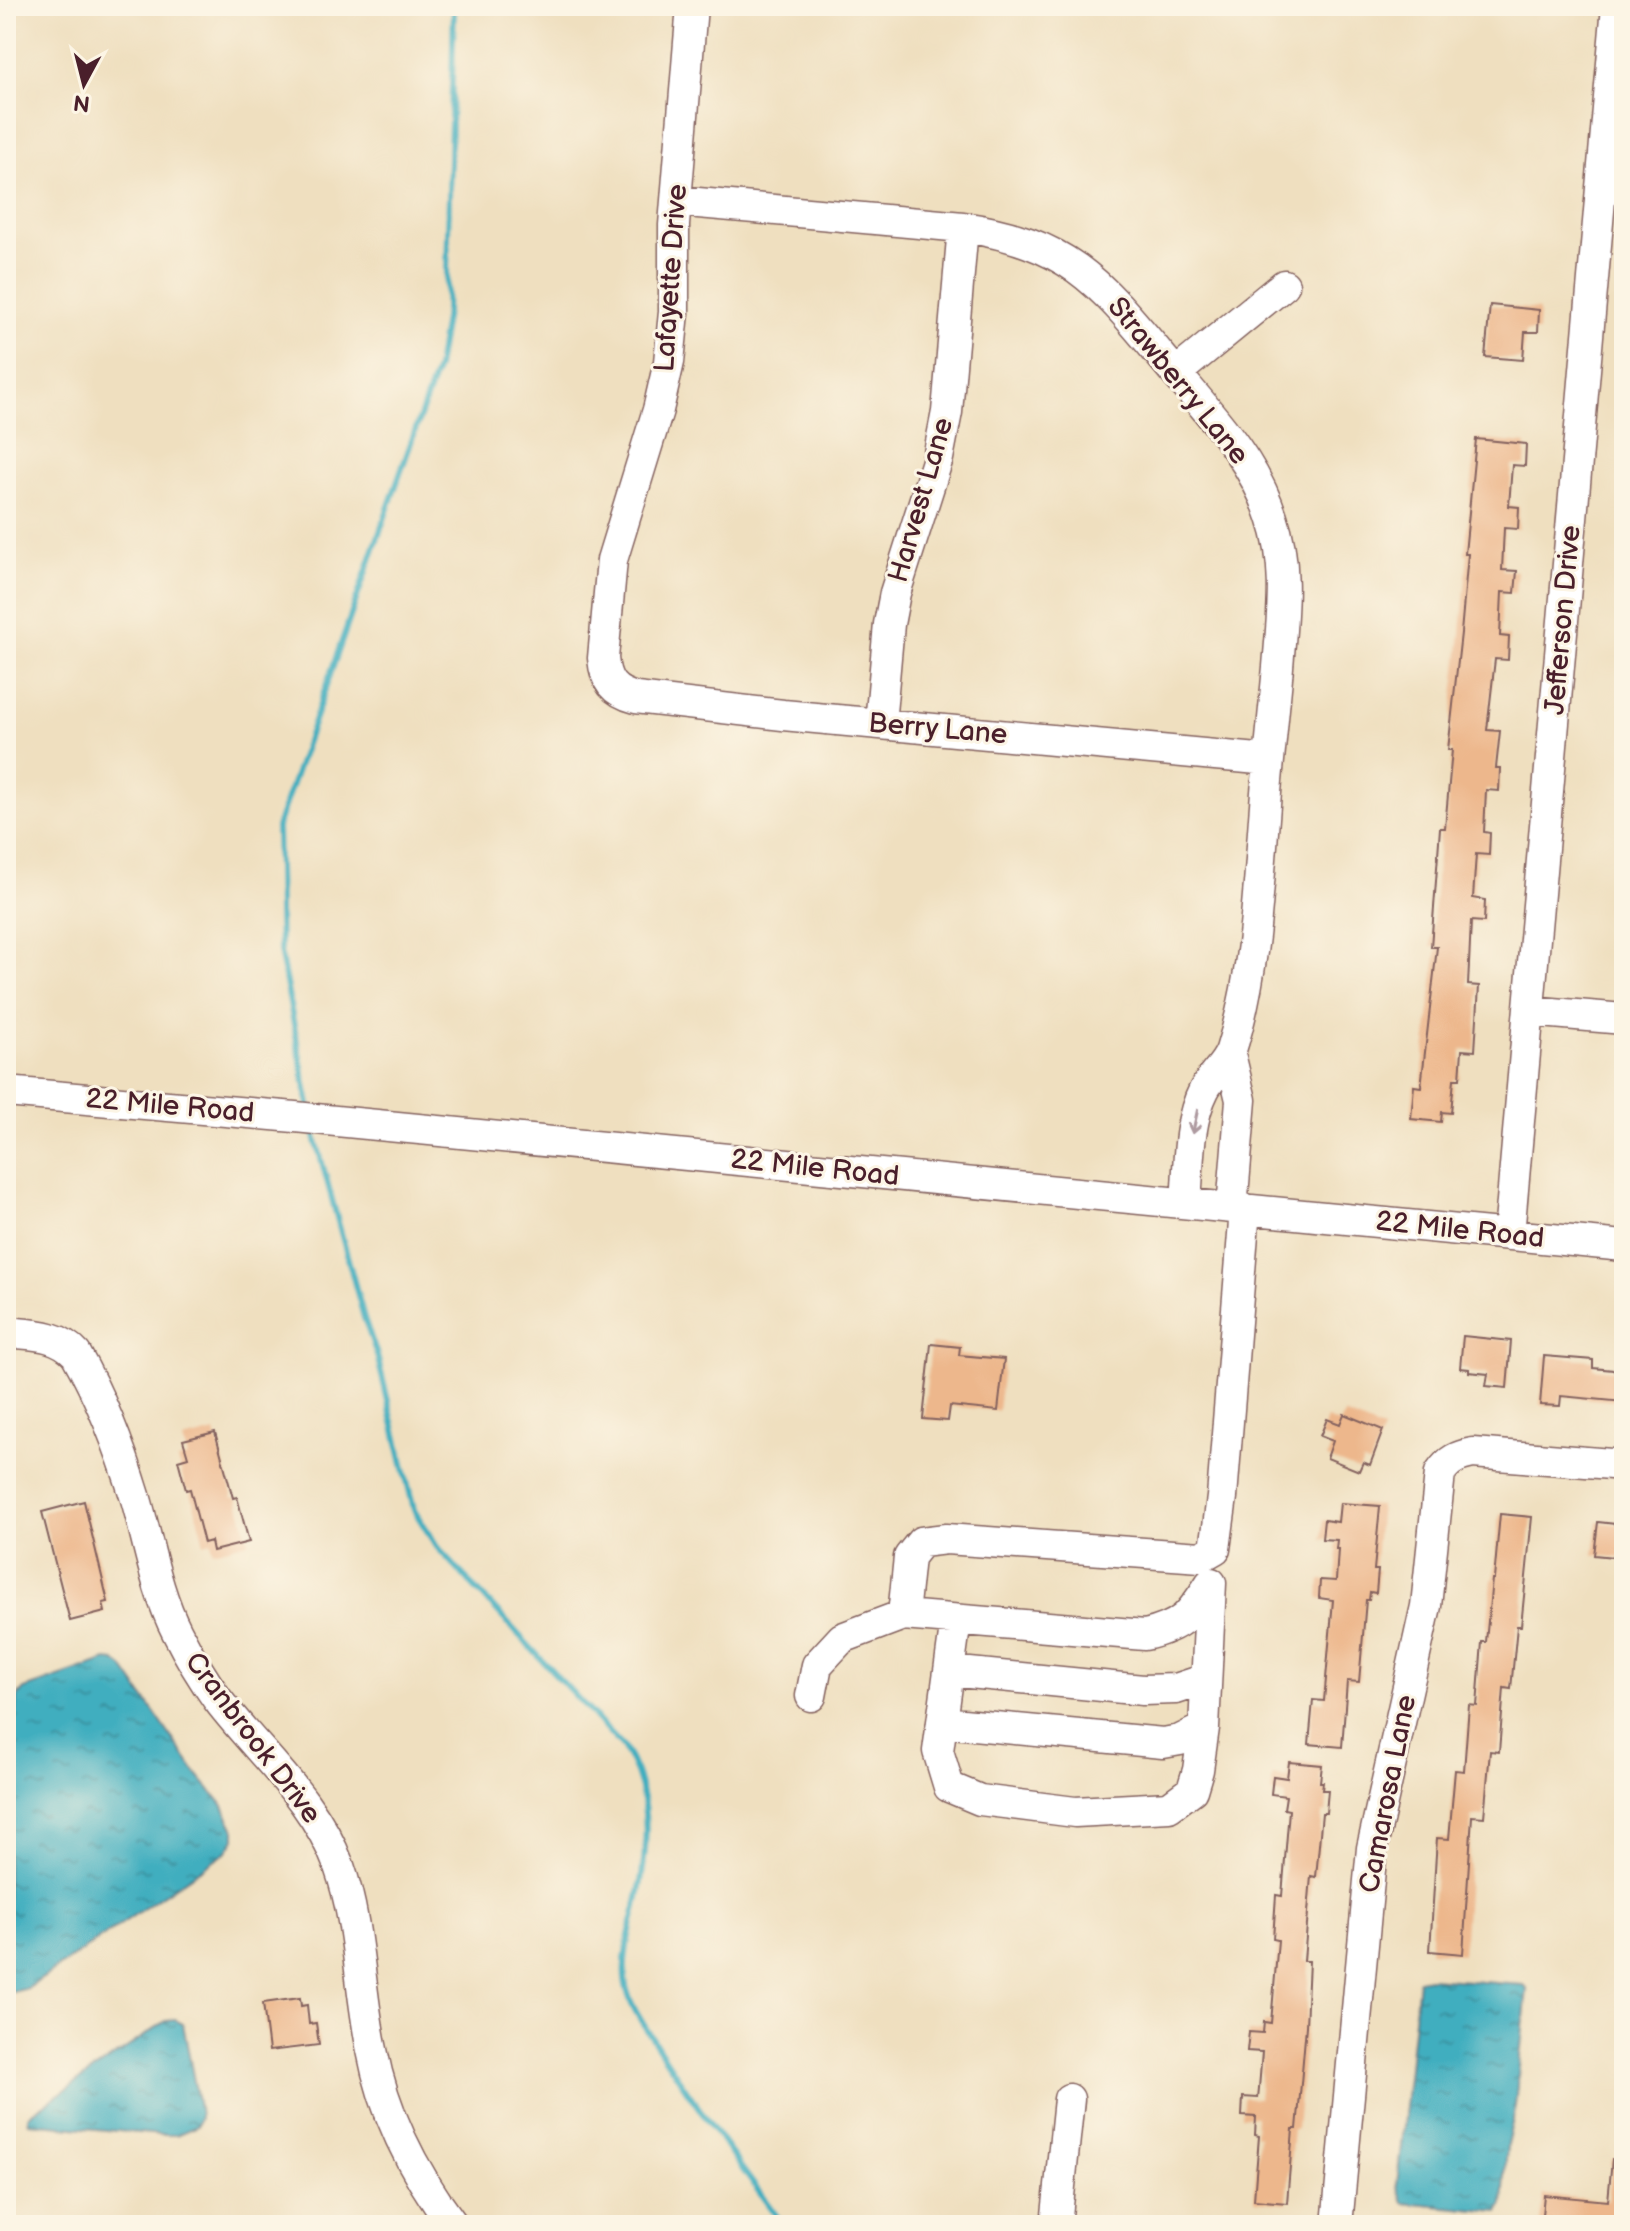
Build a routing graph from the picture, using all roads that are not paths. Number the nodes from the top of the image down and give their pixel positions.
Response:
1 (692, 6) edge
2 (1617, 6) edge
3 (676, 201) junction
4 (963, 227) junction
5 (1284, 285) dead end
6 (1176, 373) junction
7 (610, 685) joint
8 (880, 724) junction
9 (1269, 760) junction
10 (1529, 1011) junction
11 (1624, 1019) edge
12 (1230, 1054) junction
13 (6, 1092) edge
14 (1186, 1203) junction
15 (1238, 1208) junction
16 (1509, 1235) junction
17 (1624, 1246) edge
18 (6, 1332) edge
19 (1624, 1465) edge
20 (1215, 1549) junction
21 (1211, 1583) junction
22 (903, 1615) junction
23 (956, 1620) junction
24 (949, 1671) junction
25 (1206, 1679) junction
26 (811, 1696) dead end
27 (942, 1722) junction
28 (1204, 1728) junction
29 (1069, 2099) dead end
30 (453, 2225) edge
31 (1056, 2225) edge
32 (1337, 2225) edge

1 - 3 street, Lafayette Drive
2 - 10 street, Jefferson Drive
3 - 4 street, Strawberry Lane
3 - 7 street, Lafayette Drive
4 - 6 street, Strawberry Lane
4 - 8 street, Harvest Lane
5 - 6 street
6 - 9 street, Strawberry Lane
7 - 8 street, Berry Lane
8 - 9 street, Berry Lane
9 - 12 street, Strawberry Lane
10 - 11 street
10 - 16 street, Jefferson Drive
12 -> 14 street, Strawberry Lane
12 - 15 street, Strawberry Lane
13 - 14 street, 22 Mile Road
14 - 15 street, 22 Mile Road
15 - 16 street, 22 Mile Road
15 - 20 street, Strawberry Lane
16 - 17 street, 22 Mile Road
18 - 30 street, Cranbrook Drive
19 - 32 street, Camarosa Lane
20 - 21 street, Strawberry Lane
20 - 22 street
21 - 23 street
21 - 25 street, Strawberry Lane
22 - 23 street
22 - 26 street
23 - 24 street
24 - 25 street
24 - 27 street
25 - 28 street, Strawberry Lane
27 - 28 street
27 - 28 street, Strawberry Lane
29 - 31 street

